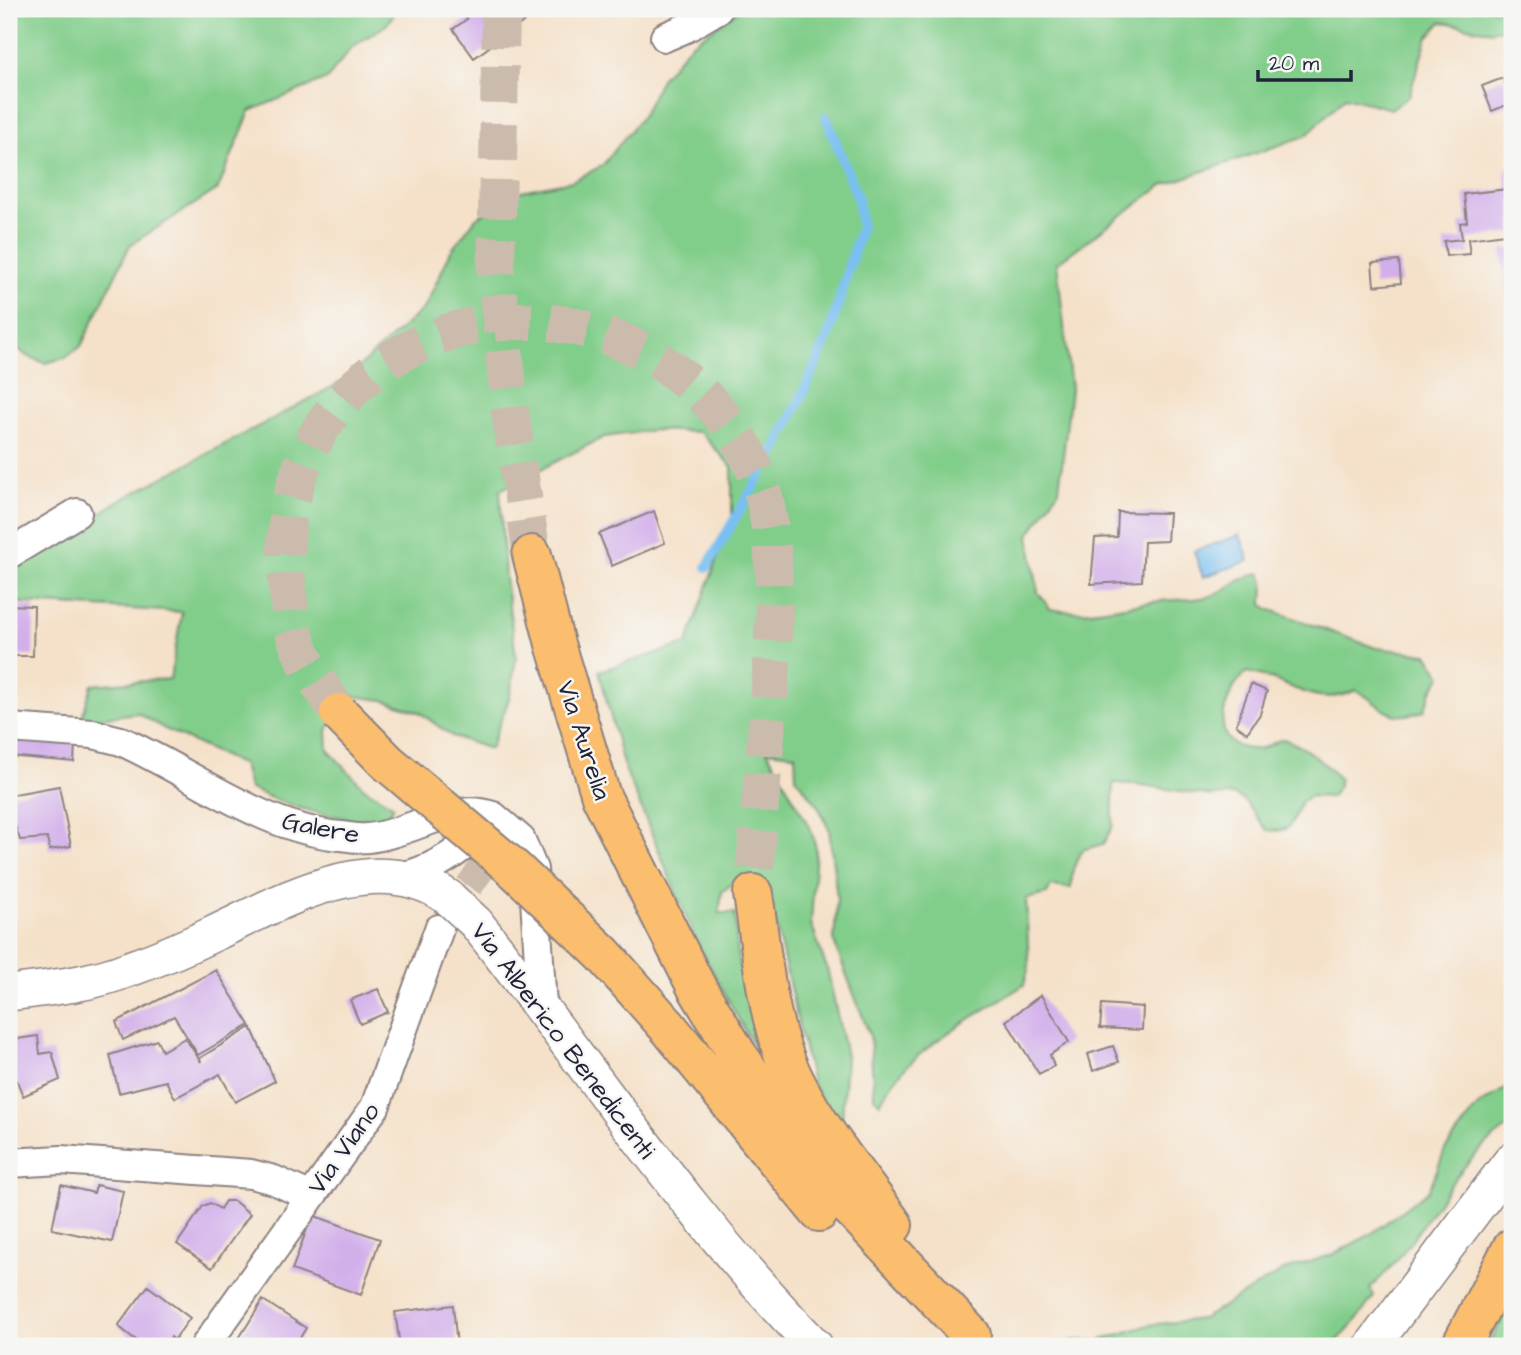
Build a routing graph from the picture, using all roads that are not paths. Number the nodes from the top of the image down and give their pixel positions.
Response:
1 (718, 9) edge
2 (665, 37) dead end
3 (77, 513) dead end
4 (9, 554) edge
5 (532, 555) tunnel mouth
6 (339, 713) tunnel mouth
7 (9, 728) edge
8 (493, 816) junction
9 (400, 877) junction
10 (753, 894) tunnel mouth
11 (444, 914) junction
12 (9, 993) edge
13 (542, 1006) junction
14 (1512, 1160) edge
15 (9, 1163) edge
16 (309, 1196) junction
17 (1512, 1248) edge
18 (977, 1341) edge
19 (205, 1346) edge
20 (815, 1346) edge
21 (1372, 1346) edge
22 (1461, 1346) edge

1 - 2 street
3 - 4 street
5 - 18 main road, Via Aurelia
6 - 18 main road, bridge
7 - 8 street, Galere
8 - 9 street
8 - 13 street
9 - 11 street, Via Alberico Benedicenti
9 - 12 street, Via Alberico Benedicenti
10 - 18 main road
11 - 13 street, Via Alberico Benedicenti, bridge
11 - 16 street, Via Viano
13 - 20 street, Via Alberico Benedicenti
14 - 21 street
15 - 16 street
16 - 19 street, Via Viano
17 - 22 main road

